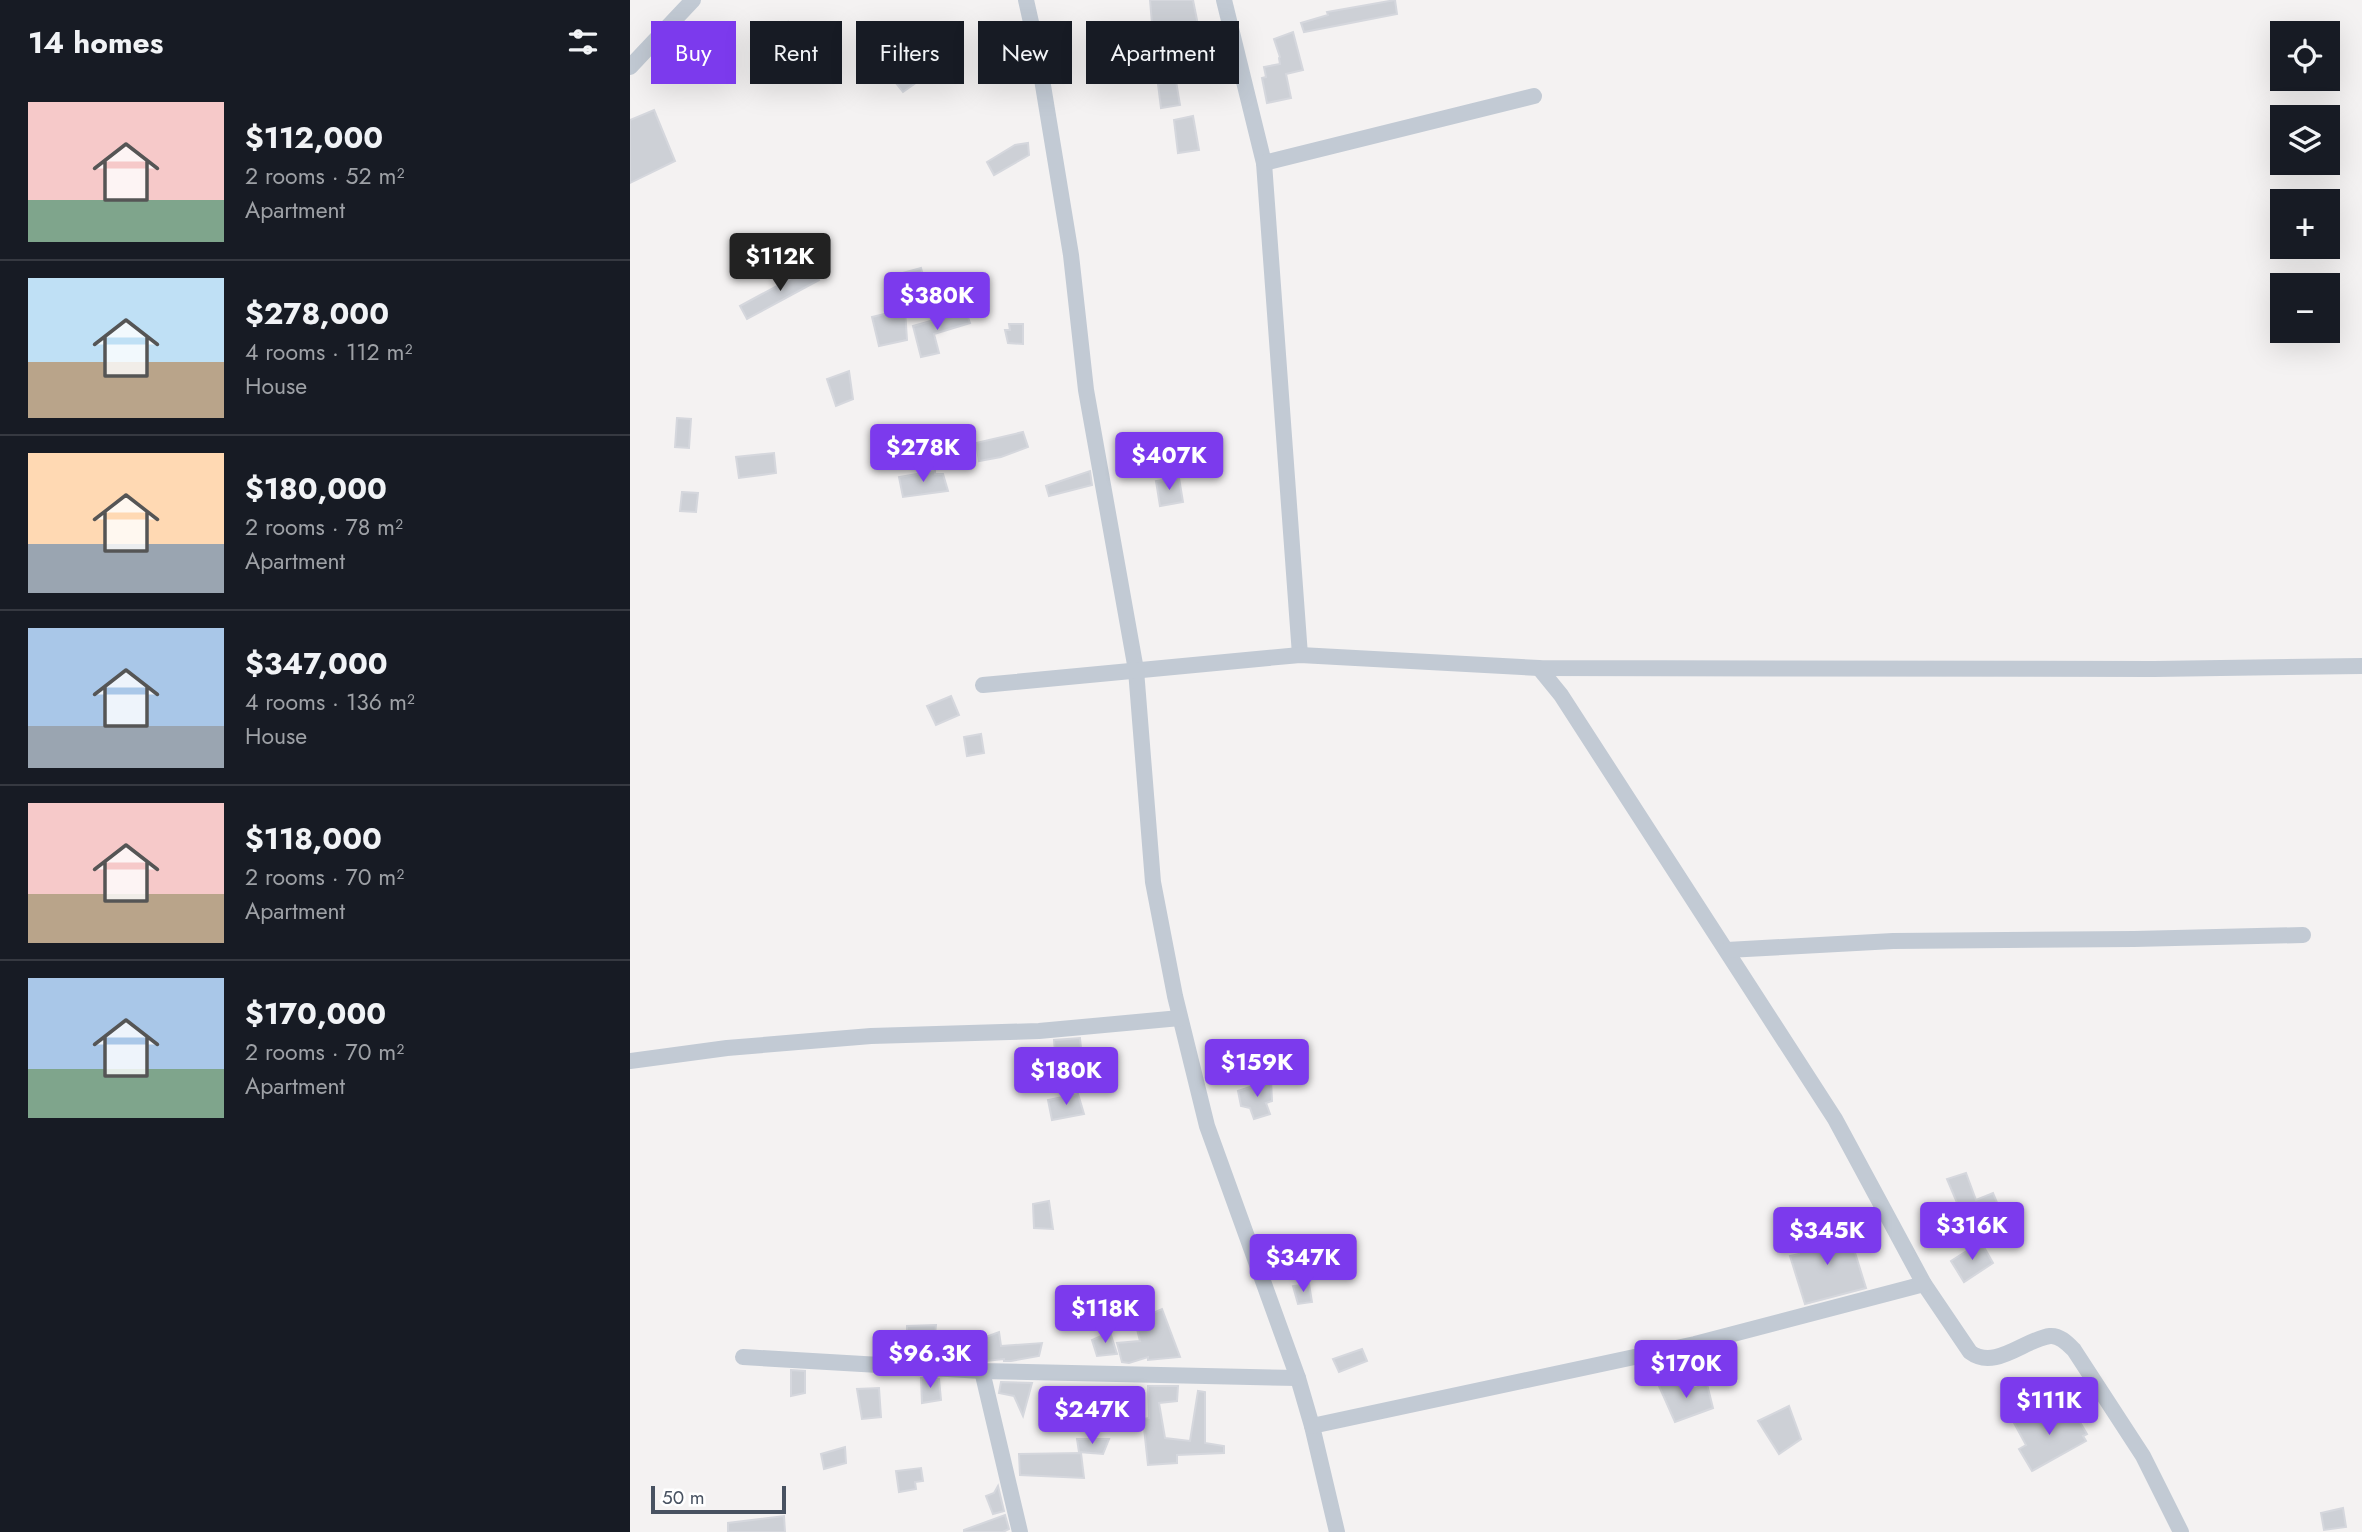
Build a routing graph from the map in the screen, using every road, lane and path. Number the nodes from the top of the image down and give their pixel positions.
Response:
1 (693, 0) edge
2 (1026, 0) edge
3 (1224, 0) edge
4 (630, 67) edge
5 (1534, 96) dead end
6 (1264, 163) junction
7 (1300, 655) junction
8 (2362, 666) edge
9 (1539, 668) junction
10 (1136, 670) junction
11 (984, 685) dead end
12 (2303, 935) dead end
13 (1727, 950) junction
14 (1180, 1018) junction
15 (630, 1060) edge
16 (1924, 1284) junction
17 (743, 1357) dead end
18 (982, 1371) junction
19 (1298, 1378) junction
20 (1312, 1426) junction
21 (1020, 1532) edge
22 (1337, 1532) edge
23 (2181, 1532) edge

1 - 4 street
2 - 10 street
3 - 6 street
5 - 6 street
6 - 7 street
7 - 9 street
7 - 10 street
8 - 9 street
9 - 13 street
10 - 11 street
10 - 14 street
12 - 13 street
13 - 16 street
14 - 15 street
14 - 19 street
16 - 20 street
16 - 23 street
17 - 18 street
18 - 19 street
18 - 21 street
19 - 20 street
20 - 22 street

